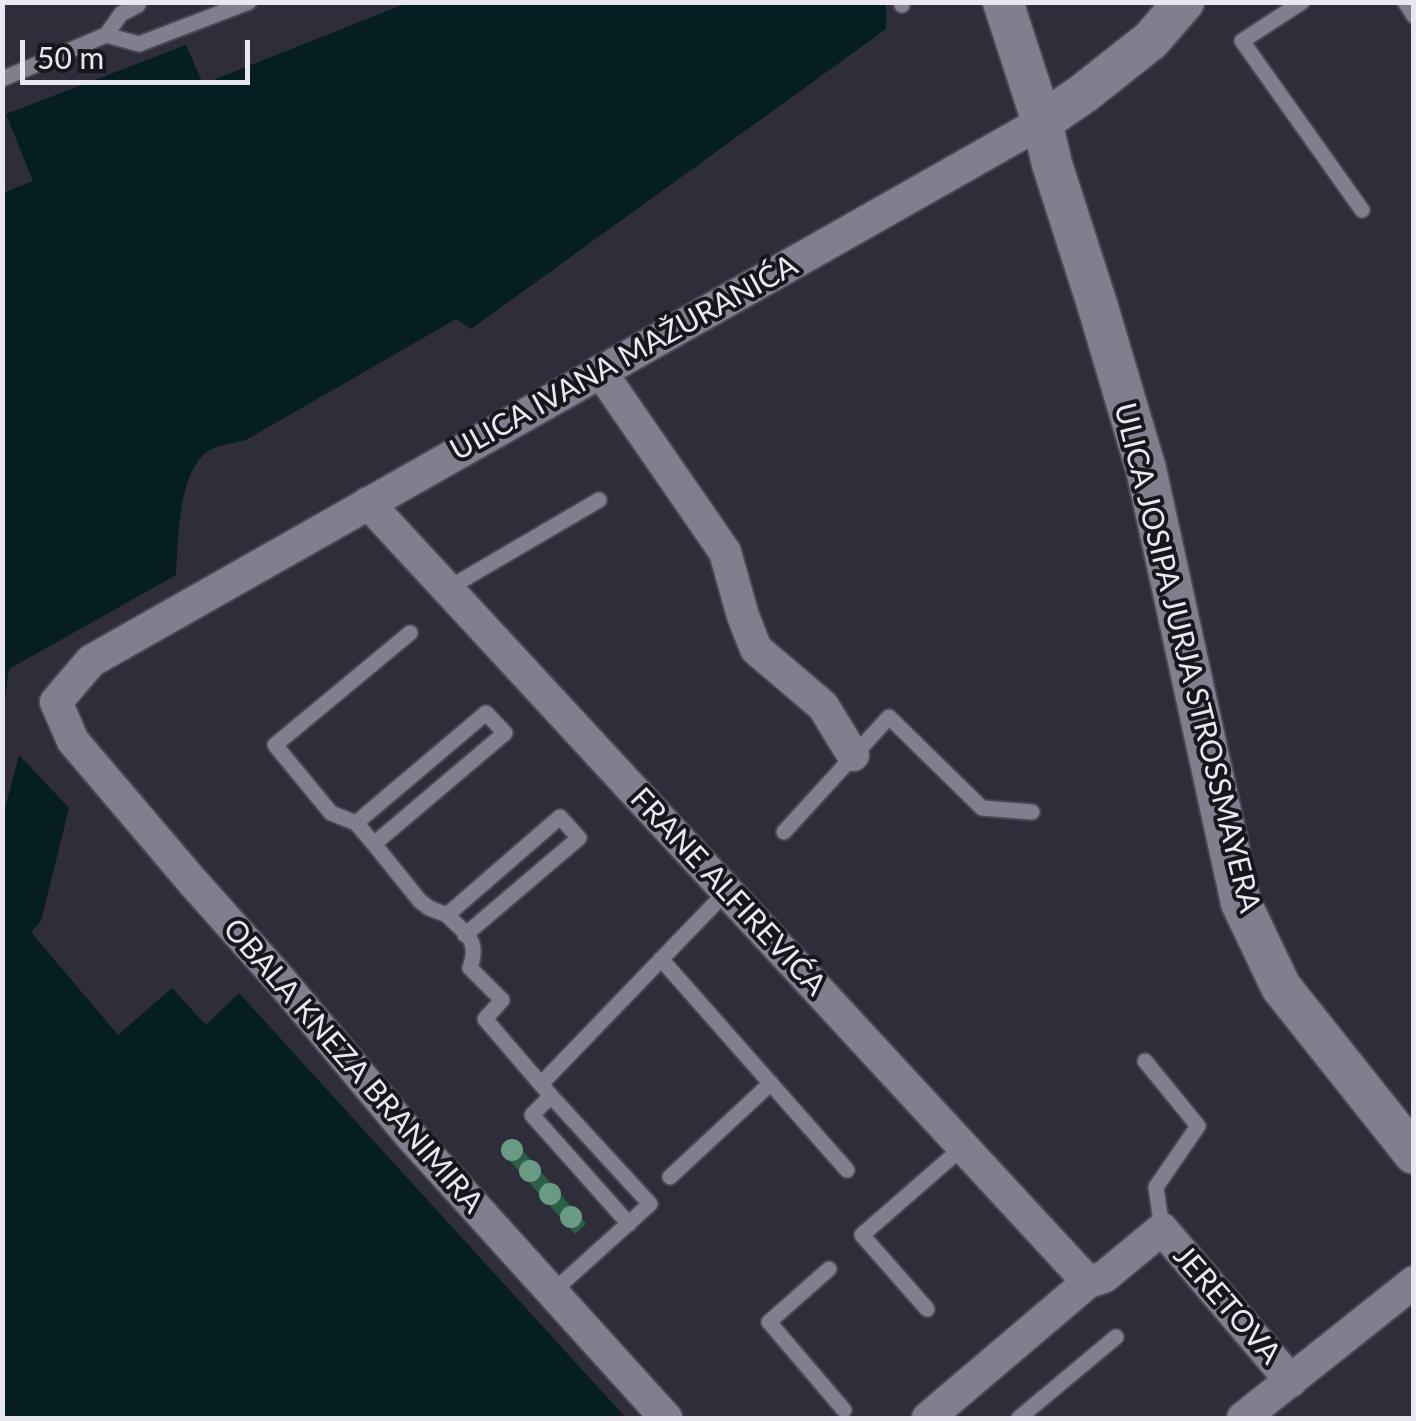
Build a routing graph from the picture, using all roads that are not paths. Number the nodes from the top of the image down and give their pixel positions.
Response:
1 (248, 2) edge
2 (1004, 2) edge
3 (1184, 2) edge
4 (1302, 2) edge
5 (1405, 2) edge
6 (138, 6) dead end
7 (1414, 16) edge
8 (106, 35) junction
9 (2, 79) edge
10 (1042, 122) junction
11 (1362, 210) dead end
12 (600, 371) junction
13 (598, 500) dead end
14 (368, 503) junction
15 (447, 589) junction
16 (410, 633) dead end
17 (56, 702) joint
18 (853, 755) junction
19 (1032, 812) dead end
20 (356, 823) junction
21 (784, 832) dead end
22 (374, 844) junction
23 (727, 891) junction
24 (447, 914) junction
25 (465, 934) junction
26 (662, 959) junction
27 (1145, 1061) dead end
28 (771, 1083) junction
29 (547, 1089) junction
30 (963, 1147) junction
31 (1414, 1154) edge
32 (847, 1170) dead end
33 (670, 1178) dead end
34 (629, 1224) junction
35 (1162, 1229) junction
36 (829, 1268) dead end
37 (1088, 1282) junction
38 (1414, 1282) edge
39 (553, 1293) junction
40 (928, 1308) dead end
41 (1116, 1337) dead end
42 (1291, 1381) junction
43 (844, 1410) dead end
44 (934, 1417) edge
45 (666, 1418) edge
46 (1019, 1418) edge
47 (1243, 1418) edge

1 - 8 lane
2 - 10 street, ULICA JOSIPA JURJA STROSSMAYERA
3 - 10 street, ULICA IVANA MAŽURANIĆA
4 - 11 lane
5 - 7 lane
6 - 8 lane
8 - 9 lane
10 - 12 street, ULICA IVANA MAŽURANIĆA
10 - 31 street, ULICA JOSIPA JURJA STROSSMAYERA
12 - 14 street, ULICA IVANA MAŽURANIĆA
12 - 18 street
13 - 15 lane
14 - 15 street, FRANE ALFIREVIĆA
14 - 17 street, ULICA IVANA MAŽURANIĆA
15 - 23 street, FRANE ALFIREVIĆA
16 - 20 lane
17 - 39 street, OBALA KNEZA BRANIMIRA
18 - 19 lane
18 - 21 lane
20 - 22 lane
20 - 22 lane
22 - 24 lane
23 - 26 lane
23 - 30 street, FRANE ALFIREVIĆA
24 - 25 lane
24 - 25 lane
25 - 29 lane
26 - 28 lane
26 - 29 lane
27 - 35 lane
28 - 32 lane
28 - 33 lane
29 - 34 lane
29 - 34 lane
30 - 37 street, FRANE ALFIREVIĆA
30 - 40 lane
34 - 39 lane
35 - 37 street
35 - 42 street, JERETOVA
36 - 43 lane
37 - 44 street
38 - 42 street
39 - 45 street, OBALA KNEZA BRANIMIRA
41 - 46 lane
42 - 47 street

